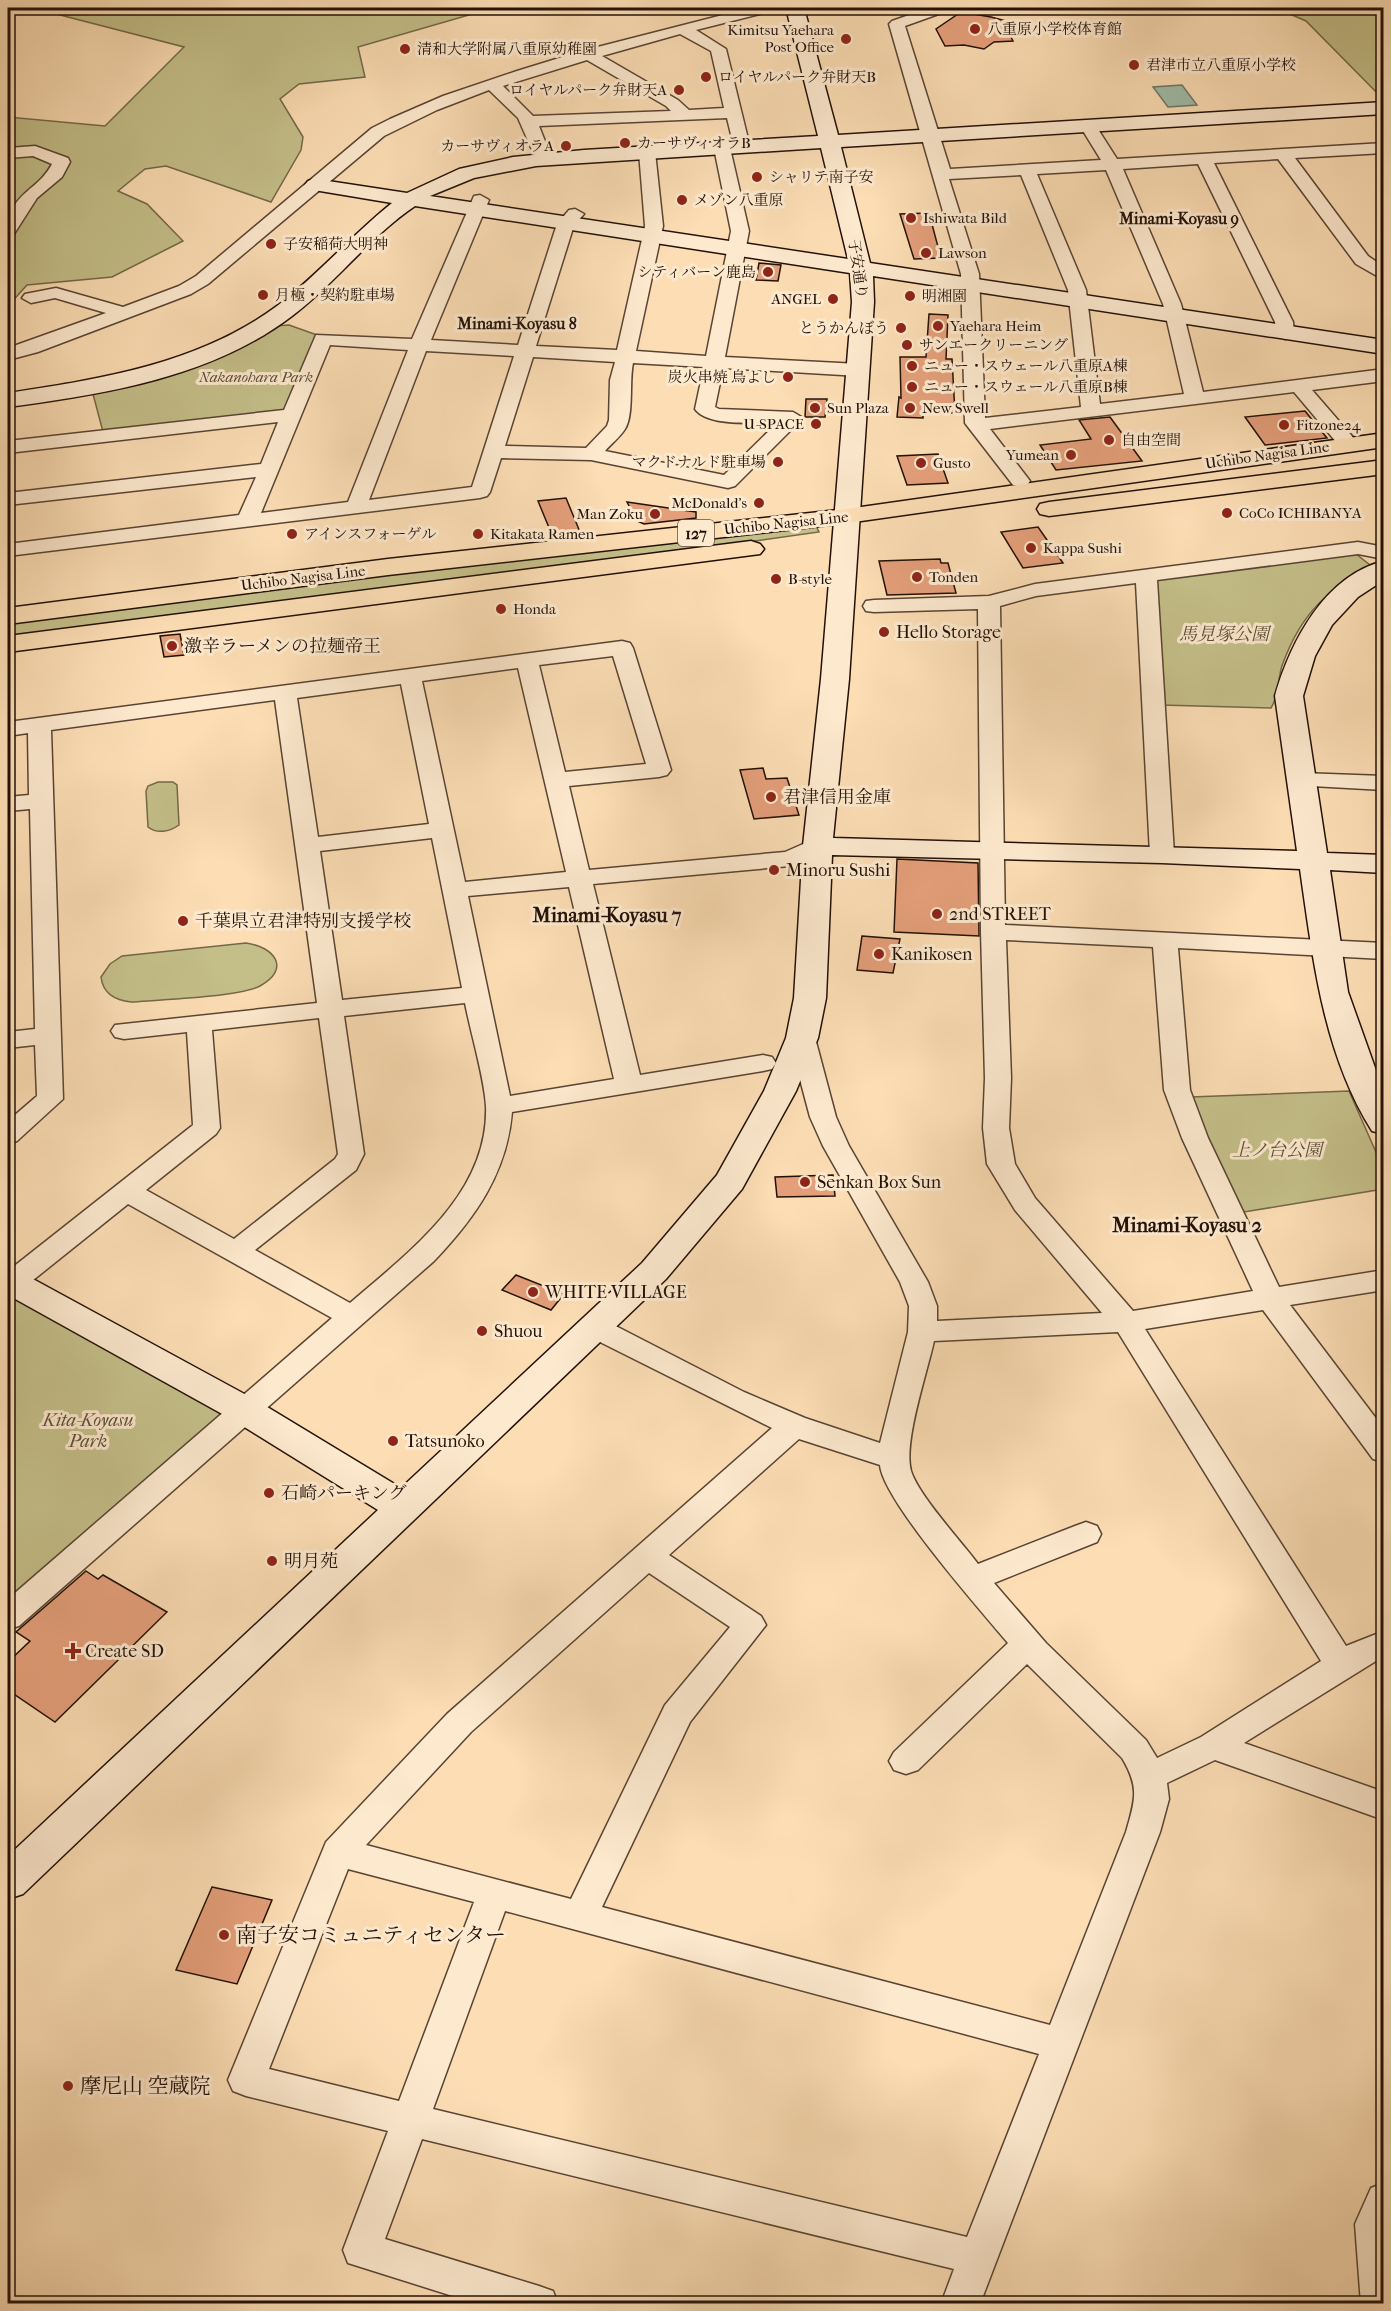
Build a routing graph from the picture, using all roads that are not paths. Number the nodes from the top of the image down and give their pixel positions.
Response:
1 (767, 8) edge
2 (795, 8) edge
3 (942, 8) edge
4 (683, 29) junction
5 (588, 54) junction
6 (491, 84) junction
7 (1383, 108) edge
8 (734, 113) junction
9 (685, 115) junction
10 (531, 121) junction
11 (1088, 126) junction
12 (933, 134) junction
13 (829, 141) junction
14 (732, 147) junction
15 (1375, 148) edge
16 (647, 152) junction
17 (8, 153) edge
18 (1283, 154) junction
19 (1203, 158) junction
20 (544, 159) junction
21 (1112, 164) junction
22 (1383, 168) edge
23 (1027, 170) junction
24 (943, 175) junction
25 (320, 181) junction
26 (417, 196) junction
27 (477, 205) junction
28 (571, 219) junction
29 (8, 230) edge
30 (652, 232) junction
31 (739, 245) junction
32 (860, 263) junction
33 (1383, 276) edge
34 (970, 280) junction
35 (1079, 296) junction
36 (31, 298) dead end
37 (1174, 311) junction
38 (124, 313) junction
39 (1284, 328) junction
40 (1383, 336) edge
41 (419, 345) junction
42 (1383, 347) edge
43 (524, 351) junction
44 (8, 354) edge
45 (624, 357) junction
46 (716, 362) junction
47 (858, 370) junction
48 (1383, 375) edge
49 (1299, 386) junction
50 (1195, 399) junction
51 (8, 400) edge
52 (1091, 412) junction
53 (291, 415) junction
54 (978, 425) junction
55 (1344, 439) dead end
56 (1383, 440) edge
57 (8, 447) edge
58 (493, 452) junction
59 (591, 454) junction
60 (1383, 467) edge
61 (269, 468) junction
62 (1020, 481) dead end
63 (8, 499) edge
64 (356, 507) junction
65 (247, 521) junction
66 (847, 526) junction
67 (8, 550) edge
68 (1383, 553) edge
69 (1383, 569) edge
70 (1146, 576) junction
71 (989, 602) junction
72 (874, 606) dead end
73 (8, 616) edge
74 (8, 644) edge
75 (527, 660) junction
76 (410, 675) junction
77 (285, 691) junction
78 (39, 724) junction
79 (8, 729) edge
80 (556, 780) junction
81 (1301, 780) junction
82 (1383, 783) edge
83 (41, 801) junction
84 (8, 804) edge
85 (442, 830) junction
86 (306, 844) junction
87 (818, 846) junction
88 (993, 850) junction
89 (1162, 854) junction
90 (1313, 860) junction
91 (1383, 864) edge
92 (578, 877) junction
93 (454, 890) junction
94 (993, 932) junction
95 (1165, 940) junction
96 (1325, 948) junction
97 (1383, 951) edge
98 (476, 994) junction
99 (329, 1009) junction
100 (199, 1023) junction
101 (124, 1031) dead end
102 (48, 1036) junction
103 (802, 1038) junction
104 (8, 1040) edge
105 (764, 1063) dead end
106 (629, 1085) junction
107 (499, 1107) junction
108 (1383, 1124) edge
109 (8, 1134) edge
110 (126, 1191) junction
111 (235, 1252) junction
112 (1383, 1280) edge
113 (10, 1281) edge
114 (1271, 1300) junction
115 (353, 1317) junction
116 (1126, 1322) junction
117 (596, 1328) junction
118 (922, 1332) junction
119 (246, 1411) junction
120 (794, 1426) junction
121 (1383, 1451) edge
122 (896, 1459) junction
123 (402, 1507) junction
124 (1086, 1534) dead end
125 (647, 1556) junction
126 (972, 1579) junction
127 (8, 1617) edge
128 (1028, 1643) junction
129 (1383, 1643) edge
130 (1341, 1666) junction
131 (1213, 1746) junction
132 (906, 1761) dead end
133 (1150, 1776) junction
134 (1383, 1806) edge
135 (338, 1852) junction
136 (8, 1882) edge
137 (494, 1894) junction
138 (580, 1916) junction
139 (1061, 2044) junction
140 (411, 2120) junction
141 (1383, 2200) edge
142 (978, 2257) junction
143 (539, 2304) edge
144 (960, 2304) edge
145 (1380, 2304) edge

1 - 4 street
2 - 13 street, 子安通り
3 - 12 street
4 - 5 street
4 - 8 street
5 - 6 street
5 - 9 street
6 - 10 street
6 - 25 street
7 - 11 street
8 - 9 street
8 - 14 street
9 - 10 street
10 - 20 street
11 - 12 street
11 - 21 street
12 - 13 street
12 - 24 street
13 - 14 street
13 - 32 street, 子安通り
14 - 16 street
14 - 31 street
15 - 18 street
15 - 22 street
16 - 20 street
16 - 30 street
17 - 29 street
18 - 19 street
18 - 33 street
19 - 21 street
19 - 39 street
20 - 26 street
21 - 23 street
21 - 37 street
23 - 24 street
23 - 35 street
24 - 34 street
25 - 26 street
25 - 38 street
26 - 27 street
26 - 51 street
27 - 28 street
27 - 41 street
28 - 30 street
28 - 43 street
30 - 31 street
30 - 45 street
31 - 32 street
31 - 46 street
32 - 34 street
32 - 47 street, 子安通り
34 - 35 street
34 - 54 street
35 - 37 street
35 - 52 street
36 - 38 street
37 - 39 street
37 - 50 street
38 - 44 street
39 - 40 street
39 - 42 street
41 - 43 street
41 - 53 street
41 - 64 street
43 - 45 street
43 - 58 street
45 - 46 street
45 - 59 street
46 - 47 street
46 - 59 street
47 - 66 street, 子安通り
48 - 49 street
49 - 50 street
49 - 55 street
50 - 52 street
52 - 54 street
53 - 57 street
53 - 61 street
54 - 62 street
56 - 66 highway, Uchibo Nagisa Line / 127
58 - 59 street
58 - 64 street
60 - 66 highway, Uchibo Nagisa Line / 127
61 - 63 street
61 - 65 street
64 - 65 street
65 - 67 street
66 - 73 highway, Uchibo Nagisa Line / 127
66 - 74 highway, Uchibo Nagisa Line / 127
66 - 87 street, 子安通り
68 - 70 street
69 - 81 street
70 - 71 street
70 - 89 street
71 - 72 street
71 - 88 street
75 - 76 street
75 - 80 street
75 - 80 street
76 - 77 street
76 - 85 street
77 - 78 street
77 - 86 street
78 - 79 street
78 - 83 street
80 - 92 street
81 - 82 street
81 - 90 street
83 - 84 street
83 - 102 street
85 - 86 street
85 - 93 street
86 - 99 street
87 - 88 street
87 - 92 street
87 - 103 street, 子安通り
88 - 89 street
88 - 94 street
89 - 90 street
90 - 91 street
90 - 96 street
92 - 93 street
92 - 106 street
93 - 98 street
94 - 95 street
94 - 116 street
95 - 96 street
95 - 114 street
96 - 97 street
96 - 108 street
98 - 99 street
98 - 107 street
99 - 100 street
99 - 111 street
100 - 101 street
100 - 110 street
102 - 104 street
102 - 109 street
103 - 117 street, 子安通り
103 - 118 street
105 - 106 street
106 - 107 street
107 - 115 street
110 - 111 street
110 - 113 street
111 - 115 street
112 - 114 street
113 - 119 street
114 - 116 street
114 - 121 street
115 - 119 street
116 - 118 street
116 - 130 street
117 - 120 street
117 - 123 street, 子安通り
118 - 122 street
119 - 123 street
119 - 127 street
120 - 122 street
120 - 125 street
122 - 126 street
123 - 136 street, 子安通り
124 - 126 street
125 - 135 street
125 - 138 street
126 - 128 street
128 - 132 street
128 - 133 street
129 - 130 street
130 - 131 street
131 - 133 street
131 - 134 street
133 - 139 street
135 - 137 street
135 - 140 street
137 - 138 street
137 - 140 street
138 - 139 street
139 - 142 street
140 - 142 street
140 - 143 street
141 - 145 street
142 - 144 street

